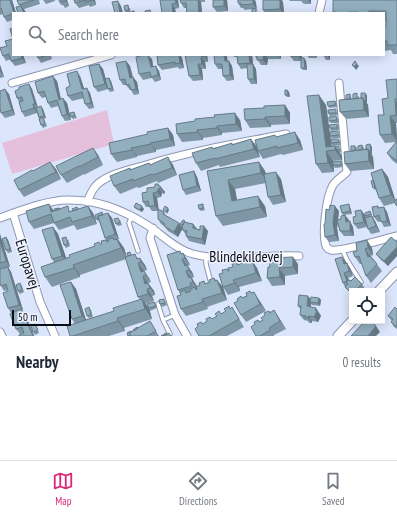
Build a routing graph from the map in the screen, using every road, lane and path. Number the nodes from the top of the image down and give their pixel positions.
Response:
1 (322, 0) edge
2 (319, 12) edge
3 (107, 56) edge
4 (339, 82) dead end
5 (12, 83) dead end
6 (286, 134) edge
7 (87, 202) junction
8 (13, 213) junction
9 (132, 215) junction
10 (0, 218) edge
11 (153, 228) junction
12 (397, 236) edge
13 (342, 249) junction
14 (138, 251) dead end
15 (299, 256) dead end
16 (206, 257) junction
17 (397, 272) edge
18 (361, 282) edge
19 (212, 284) edge
20 (382, 288) edge
21 (158, 304) edge
22 (175, 315) junction
23 (163, 320) junction
24 (349, 324) edge
25 (0, 332) edge
26 (170, 334) edge
27 (2, 336) edge
28 (55, 336) edge
29 (187, 336) edge
30 (338, 336) edge

1 - 2 street
3 - 5 street
4 - 13 street
6 - 7 street
7 - 8 street, Blindekildevej
7 - 9 street, Blindekildevej
8 - 10 street, Blindekildevej
8 - 28 street, Europavej
9 - 11 street, Blindekildevej
9 - 14 lane
11 - 16 street, Blindekildevej
11 - 22 street
12 - 13 street
13 - 18 lane
15 - 16 street, Blindekildevej
16 - 19 lane
17 - 20 street
21 - 23 lane
22 - 23 lane
22 - 29 street
23 - 26 lane
24 - 30 street
25 - 27 street

